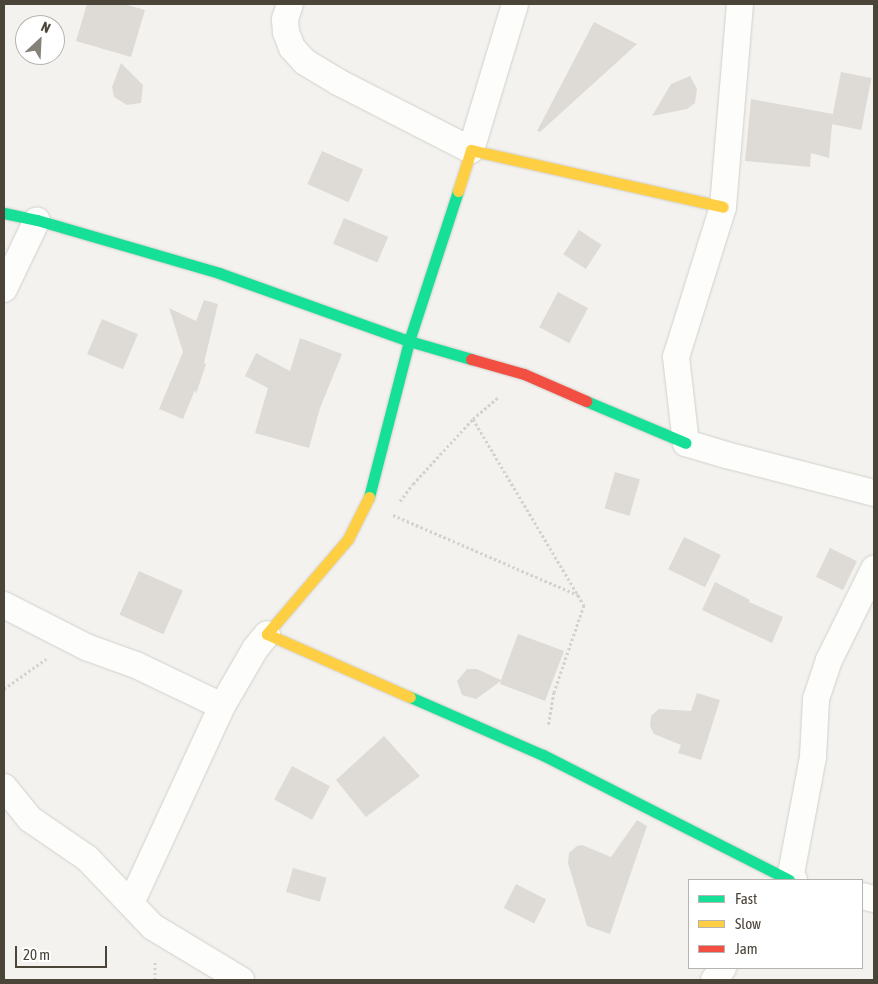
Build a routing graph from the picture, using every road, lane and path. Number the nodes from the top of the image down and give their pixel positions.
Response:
1 (290, 4) edge
2 (515, 4) edge
3 (740, 4) edge
4 (471, 150) junction
5 (723, 207) junction
6 (4, 213) edge
7 (37, 220) junction
8 (4, 289) edge
9 (409, 341) junction
10 (524, 374) junction
11 (472, 420) junction
12 (686, 443) junction
13 (874, 493) edge
14 (874, 569) edge
15 (579, 595) junction
16 (4, 605) edge
17 (267, 634) junction
18 (72, 641) junction
19 (4, 689) edge
20 (222, 706) junction
21 (543, 756) junction
22 (4, 787) edge
23 (789, 879) edge
24 (791, 879) edge
25 (131, 902) junction
26 (722, 969) edge
27 (241, 980) edge
28 (714, 980) edge

1 - 4 street
2 - 4 street
3 - 5 street
4 - 5 street
4 - 9 street
5 - 12 street
6 - 7 street
7 - 8 street
7 - 9 street
9 - 10 street
9 - 17 street
10 - 11 path
10 - 12 street
11 - 15 path
11 - 15 path
12 - 13 street
14 - 24 street
15 - 21 path
16 - 18 street
17 - 20 street
17 - 21 street
18 - 19 path
18 - 20 street
20 - 25 street
21 - 23 street
22 - 25 street
25 - 27 street
26 - 28 street

